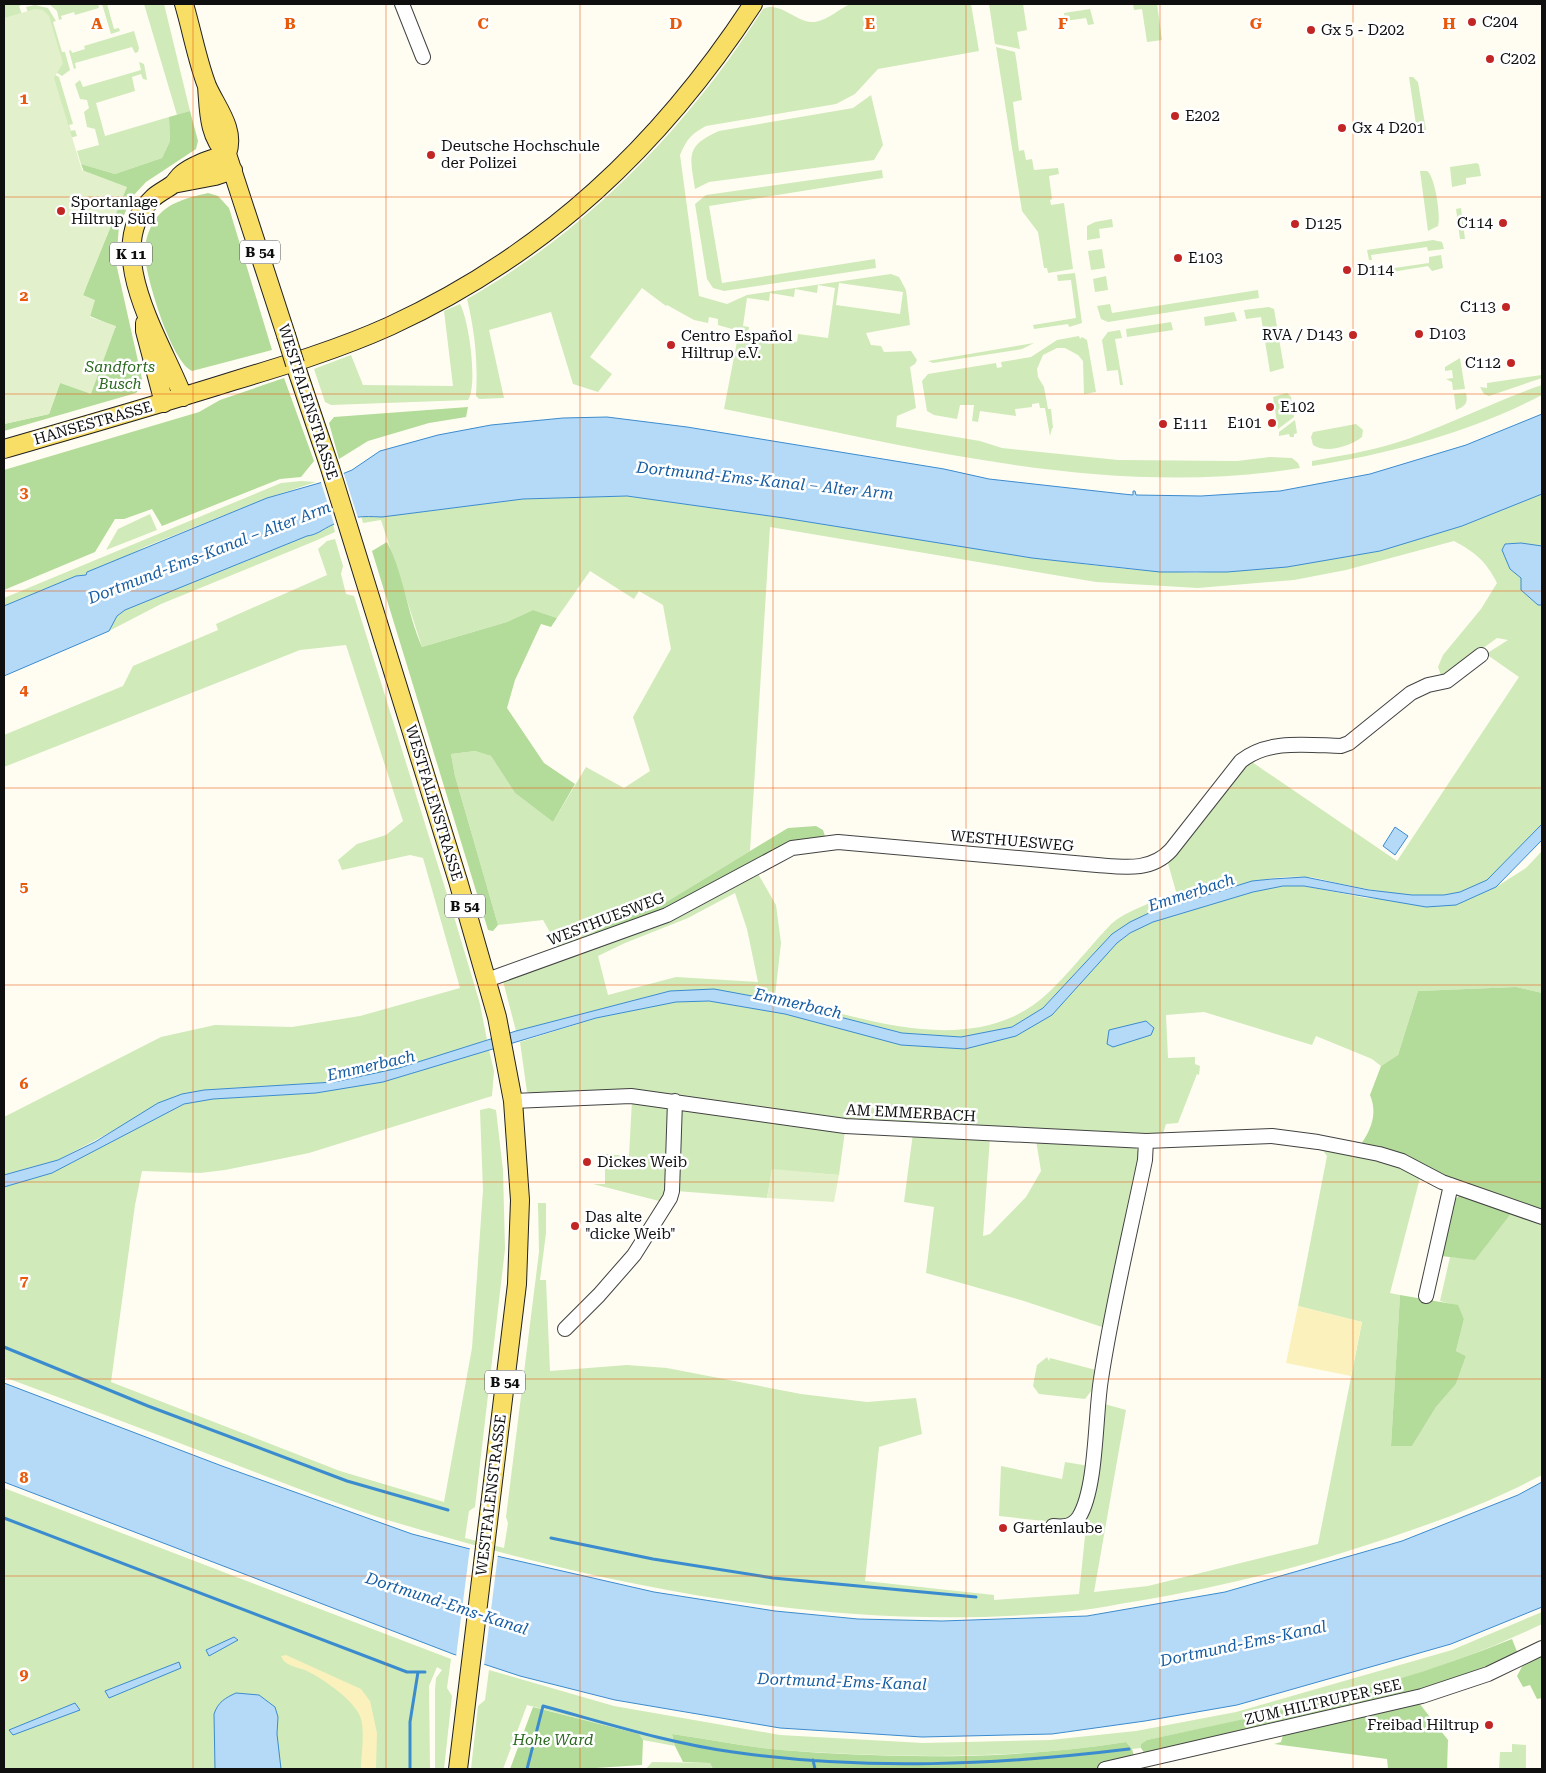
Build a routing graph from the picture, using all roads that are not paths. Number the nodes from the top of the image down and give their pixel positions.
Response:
1 (184, 4) edge
2 (402, 4) edge
3 (753, 4) edge
4 (423, 57) dead end
5 (230, 162) junction
6 (145, 315) junction
7 (183, 397) junction
8 (164, 403) junction
9 (4, 449) edge
10 (1481, 655) dead end
11 (487, 980) junction
12 (513, 1101) junction
13 (675, 1101) junction
14 (1146, 1141) junction
15 (1451, 1185) junction
16 (1542, 1217) edge
17 (1426, 1296) dead end
18 (566, 1329) dead end
19 (1052, 1526) dead end
20 (1542, 1648) edge
21 (458, 1769) edge
22 (1105, 1769) edge

1 - 5 main road, WESTFALENSTRASSE / B 54
2 - 4 street
3 - 7 main road, HANSESTRASSE
5 - 6 main road, K 11
5 - 11 main road, WESTFALENSTRASSE / B 54, bridge
6 - 7 main road, K 11
6 - 8 main road, K 11
7 - 8 main road, HANSESTRASSE
8 - 9 main road, HANSESTRASSE
10 - 11 street, WESTHUESWEG
11 - 12 main road, WESTFALENSTRASSE / B 54
12 - 13 street, AM EMMERBACH
12 - 21 main road, WESTFALENSTRASSE / B 54
13 - 14 street, AM EMMERBACH
13 - 18 street
14 - 15 street, AM EMMERBACH
14 - 19 street
15 - 16 street, AM EMMERBACH
15 - 17 street
20 - 22 street, ZUM HILTRUPER SEE

